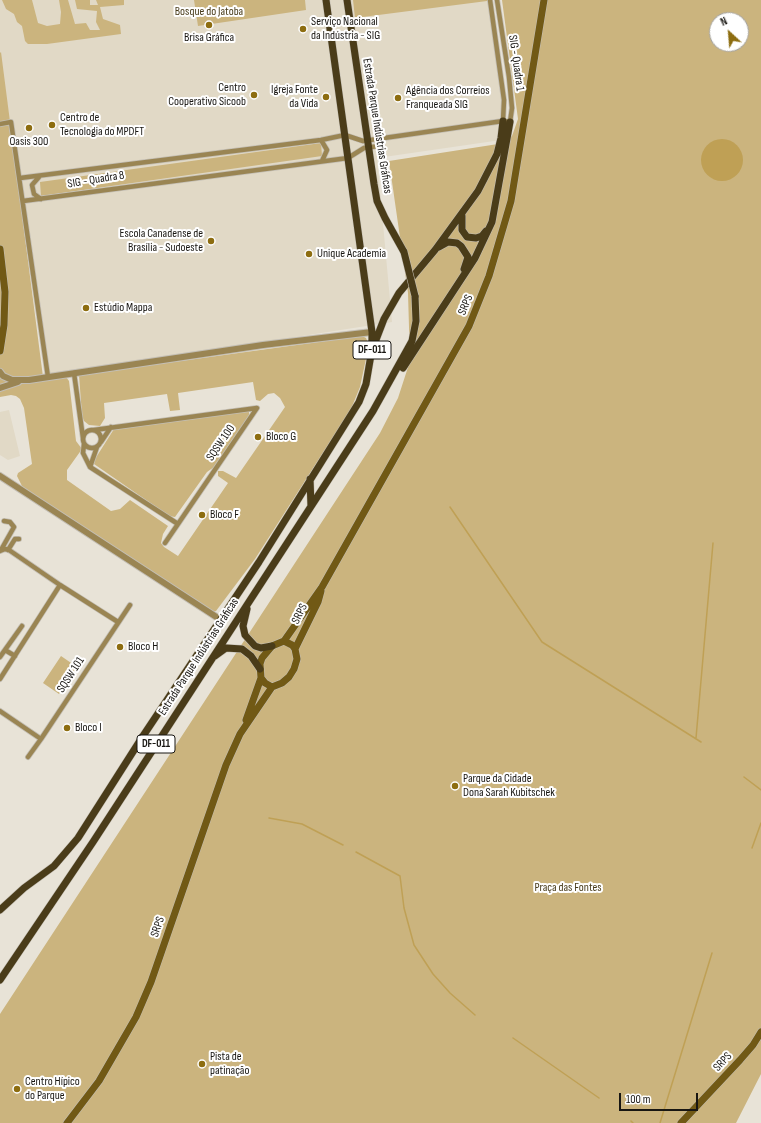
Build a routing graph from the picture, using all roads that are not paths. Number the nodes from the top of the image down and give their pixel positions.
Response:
1 (326, 0) edge
2 (347, 0) edge
3 (490, 0) edge
4 (497, 0) edge
5 (544, 0) edge
6 (507, 122) junction
7 (0, 124) edge
8 (345, 135) junction
9 (383, 138) junction
10 (321, 140) junction
11 (366, 143) junction
12 (348, 158) junction
13 (322, 160) junction
14 (38, 177) junction
15 (20, 178) junction
16 (42, 200) junction
17 (23, 201) junction
18 (463, 213) junction
19 (492, 222) junction
20 (0, 249) edge
21 (435, 250) junction
22 (454, 289) junction
23 (372, 332) junction
24 (372, 349) junction
25 (0, 352) edge
26 (0, 372) edge
27 (74, 373) junction
28 (48, 377) junction
29 (29, 380) junction
30 (0, 388) edge
31 (373, 411) junction
32 (80, 421) junction
33 (111, 427) junction
34 (92, 430) junction
35 (83, 438) junction
36 (101, 442) junction
37 (84, 444) junction
38 (97, 447) junction
39 (90, 467) junction
40 (0, 476) edge
41 (310, 479) junction
42 (311, 506) junction
43 (4, 521) dead end
44 (178, 524) junction
45 (19, 540) dead end
46 (165, 543) dead end
47 (8, 550) junction
48 (0, 552) edge
49 (60, 585) junction
50 (322, 587) junction
51 (249, 601) junction
52 (130, 605) dead end
53 (221, 620) junction
54 (118, 622) junction
55 (22, 626) dead end
56 (284, 641) junction
57 (272, 646) junction
58 (295, 649) junction
59 (5, 650) junction
60 (15, 656) junction
61 (0, 657) edge
62 (208, 664) junction
63 (260, 669) junction
64 (261, 678) junction
65 (0, 679) edge
66 (272, 687) junction
67 (0, 711) edge
68 (245, 725) junction
69 (41, 739) junction
70 (28, 757) dead end
71 (0, 910) edge
72 (0, 980) edge
73 (761, 1032) edge
74 (67, 1123) edge
75 (681, 1123) edge

1 - 8 main road, Estrada Parque Indústrias Gráficas / DF-011
2 - 11 main road, Estrada Parque Indústrias Gráficas / DF-011
3 - 6 street, SIG - Quadra 1
4 - 6 street, SIG - Quadra 1
5 - 50 main road, SRPS
6 - 9 street
6 - 18 main road
6 - 19 main road
7 - 15 street
8 - 10 street, SIG - Quadra 8
8 - 11 street
8 - 12 main road, Estrada Parque Indústrias Gráficas / DF-011
9 - 11 street
9 - 11 street
10 - 13 street
10 - 14 street, SIG - Quadra 8
11 - 12 street
11 - 31 main road, Estrada Parque Indústrias Gráficas / DF-011, bridge
12 - 13 street, SIG - Quadra 8
12 - 23 main road, Estrada Parque Indústrias Gráficas / DF-011
13 - 16 street, SIG - Quadra 8
14 - 15 street, SIG - Quadra 8
14 - 16 street
15 - 17 street
16 - 17 street, SIG - Quadra 8
17 - 28 street
18 - 19 main road
18 - 21 main road
19 - 22 main road
20 - 25 main road
21 - 22 main road
21 - 24 main road
22 - 31 main road
23 - 24 main road, Estrada Parque Indústrias Gráficas / DF-011
23 - 27 street
24 - 41 main road, Estrada Parque Indústrias Gráficas / DF-011
26 - 29 street
27 - 28 street
27 - 32 street
28 - 29 street
29 - 30 street
31 - 42 main road, Estrada Parque Indústrias Gráficas / DF-011
32 - 34 street
32 - 35 street
33 - 34 street, SQSW 100
33 - 36 street
33 - 44 street, SQSW 100
34 - 35 street
34 - 36 street
35 - 37 street
36 - 38 street
37 - 38 street
37 - 39 street
38 - 39 street
39 - 44 street
40 - 53 street
41 - 42 main road
41 - 53 main road, Estrada Parque Indústrias Gráficas / DF-011
42 - 51 main road, Estrada Parque Indústrias Gráficas / DF-011
43 - 48 street
44 - 46 street
45 - 47 street
47 - 48 street
47 - 49 street
49 - 54 street
49 - 60 street
50 - 56 main road, SRPS
50 - 58 main road, SRPS
51 - 57 main road
51 - 62 main road, Estrada Parque Indústrias Gráficas / DF-011
52 - 54 street, SQSW 101
53 - 71 main road, Estrada Parque Indústrias Gráficas / DF-011
54 - 69 street, SQSW 101
55 - 59 street
56 - 57 main road
56 - 58 main road
57 - 63 main road, SRPS
58 - 66 main road, SRPS
59 - 60 street
59 - 61 street
60 - 65 street
62 - 63 main road
62 - 72 main road, Estrada Parque Indústrias Gráficas / DF-011
63 - 64 main road, SRPS
64 - 66 main road
64 - 68 main road, SRPS
66 - 68 main road, SRPS
67 - 69 street
68 - 74 main road, SRPS
69 - 70 street, SQSW 101
73 - 75 main road, SRPS

